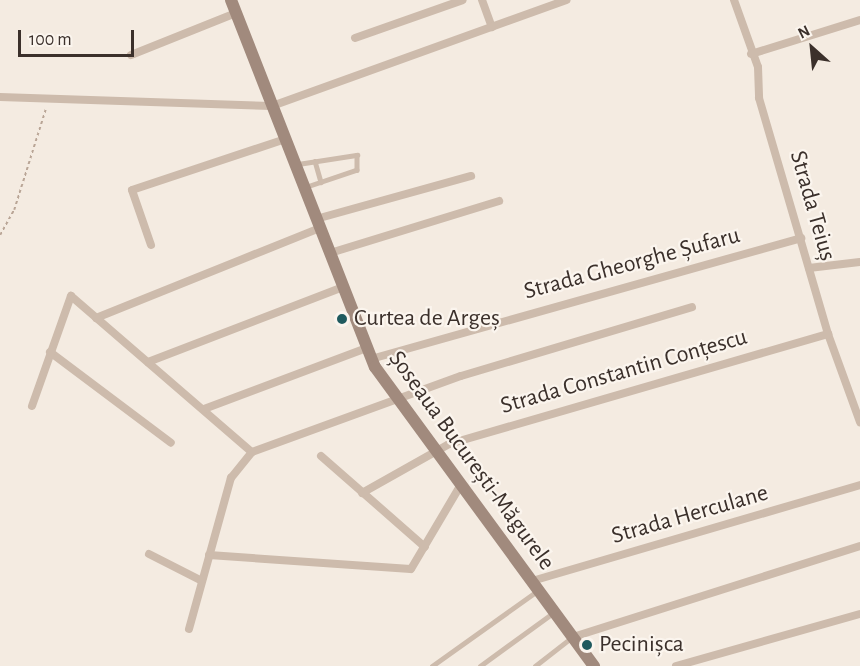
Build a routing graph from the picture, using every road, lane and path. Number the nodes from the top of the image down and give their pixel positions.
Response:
1 (231, 0) edge
2 (463, 0) edge
3 (482, 0) edge
4 (566, 0) edge
5 (734, 0) edge
6 (236, 13) junction
7 (860, 20) edge
8 (492, 27) junction
9 (355, 38) dead end
10 (751, 54) junction
11 (131, 55) dead end
12 (0, 97) edge
13 (48, 101) junction
14 (272, 106) junction
15 (285, 139) junction
16 (315, 161) junction
17 (295, 165) junction
18 (471, 176) dead end
19 (321, 182) junction
20 (304, 188) junction
21 (499, 201) dead end
22 (318, 224) junction
23 (0, 235) edge
24 (801, 238) junction
25 (151, 245) dead end
26 (330, 253) junction
27 (860, 262) edge
28 (809, 268) junction
29 (343, 287) junction
30 (692, 307) dead end
31 (96, 318) junction
32 (828, 334) junction
33 (50, 352) junction
34 (369, 353) junction
35 (148, 362) junction
36 (394, 398) junction
37 (32, 406) dead end
38 (204, 409) junction
39 (860, 422) edge
40 (171, 442) dead end
41 (433, 451) junction
42 (252, 452) junction
43 (321, 456) dead end
44 (860, 485) edge
45 (460, 486) junction
46 (362, 493) junction
47 (860, 546) edge
48 (425, 547) junction
49 (149, 554) dead end
50 (209, 555) junction
51 (202, 581) junction
52 (535, 586) junction
53 (554, 612) junction
54 (860, 614) edge
55 (189, 629) dead end
56 (573, 637) junction
57 (432, 666) edge
58 (480, 666) edge
59 (536, 666) edge
60 (594, 666) edge
61 (676, 666) edge

1 - 6 main road, Șoseaua București-Măgurele
2 - 9 street
3 - 8 street
4 - 8 street
5 - 10 street, Strada Teiuș
6 - 11 street
6 - 14 main road, Șoseaua București-Măgurele
7 - 10 street
8 - 14 street
10 - 24 street, Strada Teiuș
12 - 13 street
13 - 14 street
13 - 23 path
14 - 15 main road, Șoseaua București-Măgurele
15 - 17 main road, Șoseaua București-Măgurele
15 - 25 street
16 - 17 lane
16 - 19 lane
16 - 19 lane
17 - 20 main road, Șoseaua București-Măgurele
18 - 22 street
19 - 20 lane
20 - 22 main road, Șoseaua București-Măgurele
21 - 26 street
22 - 26 main road, Șoseaua București-Măgurele
22 - 31 street
24 - 28 street, Strada Teiuș
24 - 34 street, Strada Gheorghe Șufaru
26 - 29 main road, Șoseaua București-Măgurele
27 - 28 street
28 - 32 street, Strada Teiuș
29 - 34 main road, Șoseaua București-Măgurele
29 - 35 street
30 - 36 street
31 - 33 street
31 - 35 street
32 - 39 street, Strada Teiuș
32 - 41 street, Strada Constantin Conțescu
33 - 37 street
33 - 40 street
34 - 36 main road, Șoseaua București-Măgurele
34 - 38 street, Strada Gheorghe Șufaru
35 - 38 street
36 - 41 main road, Șoseaua București-Măgurele
36 - 42 street
38 - 42 street
41 - 45 main road, Șoseaua București-Măgurele
41 - 46 street, Strada Constantin Conțescu
42 - 50 street
43 - 46 street
44 - 52 street, Strada Herculane
45 - 48 street
45 - 52 main road, Șoseaua București-Măgurele
46 - 48 street
47 - 56 street
48 - 50 street
49 - 51 street
50 - 51 street
51 - 55 street
52 - 53 main road, Șoseaua București-Măgurele
52 - 57 lane
53 - 56 main road, Șoseaua București-Măgurele
53 - 58 lane
54 - 61 street
56 - 59 lane
56 - 60 main road, Șoseaua București-Măgurele

